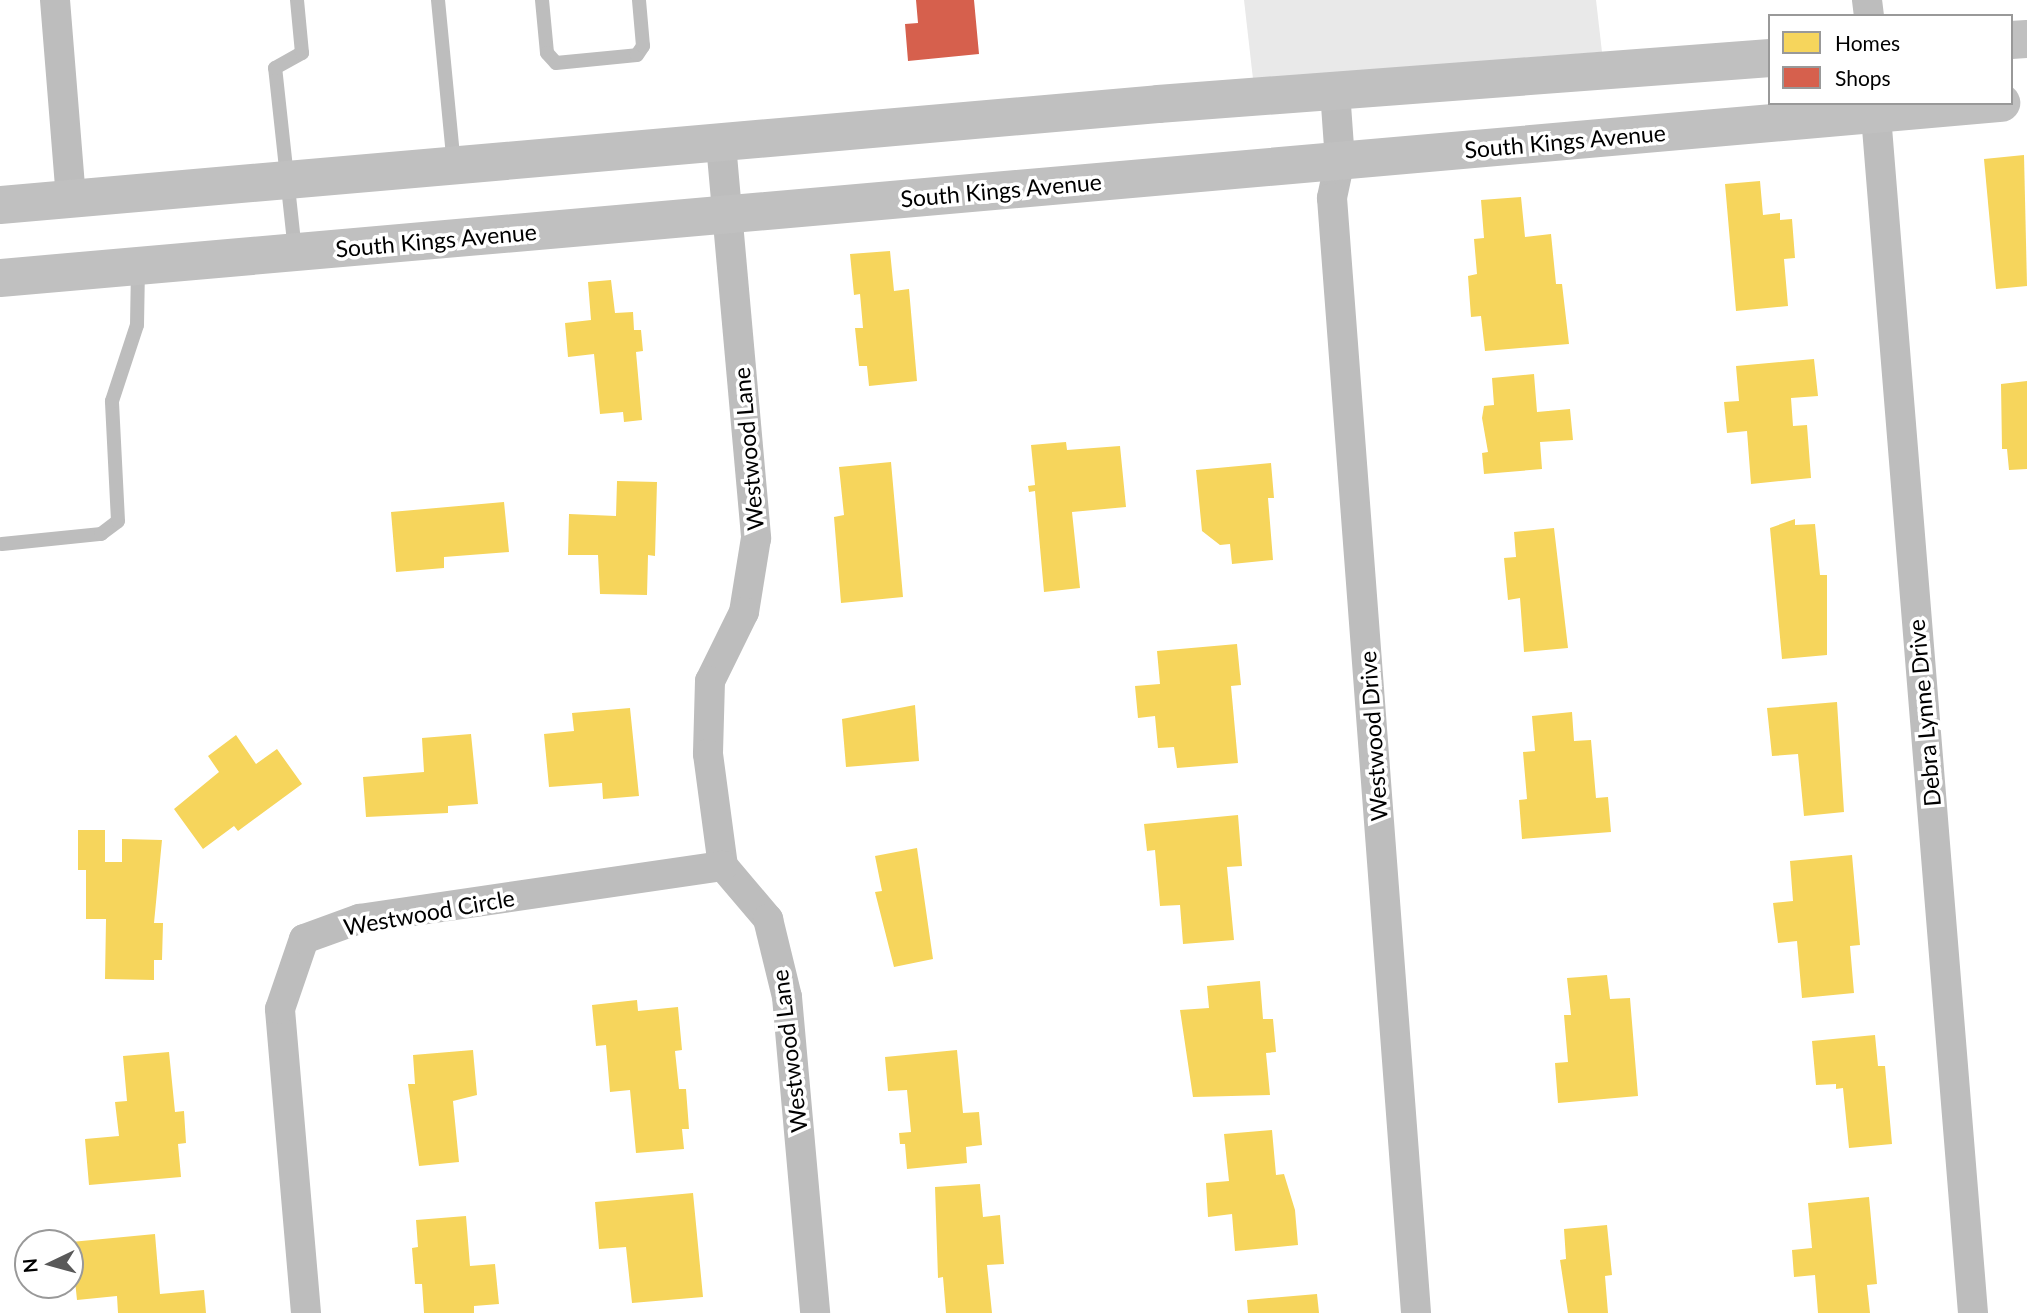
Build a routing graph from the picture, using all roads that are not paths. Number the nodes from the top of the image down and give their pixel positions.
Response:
1 (55, 0) edge
2 (297, 0) edge
3 (438, 0) edge
4 (542, 0) edge
5 (639, 0) edge
6 (1768, 58) edge
7 (1335, 91) junction
8 (1951, 105) edge
9 (1875, 108) edge
10 (721, 144) junction
11 (1340, 160) junction
12 (455, 167) junction
13 (288, 181) junction
14 (71, 199) junction
15 (0, 205) edge
16 (728, 214) junction
17 (295, 253) junction
18 (138, 266) junction
19 (0, 278) edge
20 (2, 544) dead end
21 (723, 866) junction
22 (306, 1313) edge
23 (815, 1313) edge
24 (1416, 1313) edge
25 (1973, 1313) edge

1 - 14 street
2 - 13 lane
3 - 12 lane
4 - 5 lane
6 - 7 main road
7 - 10 main road
7 - 11 street, Westwood Drive
8 - 9 main road, South Kings Avenue
9 - 11 main road, South Kings Avenue
9 - 25 street, Debra Lynne Drive
10 - 12 main road
10 - 16 street, Westwood Lane
11 - 16 main road, South Kings Avenue
11 - 24 street, Westwood Drive
12 - 13 main road
13 - 14 main road
13 - 17 lane
14 - 15 main road
16 - 17 main road, South Kings Avenue
16 - 21 street, Westwood Lane
17 - 18 main road, South Kings Avenue
18 - 19 main road, South Kings Avenue
18 - 20 lane
21 - 22 street, Westwood Circle
21 - 23 street, Westwood Lane

